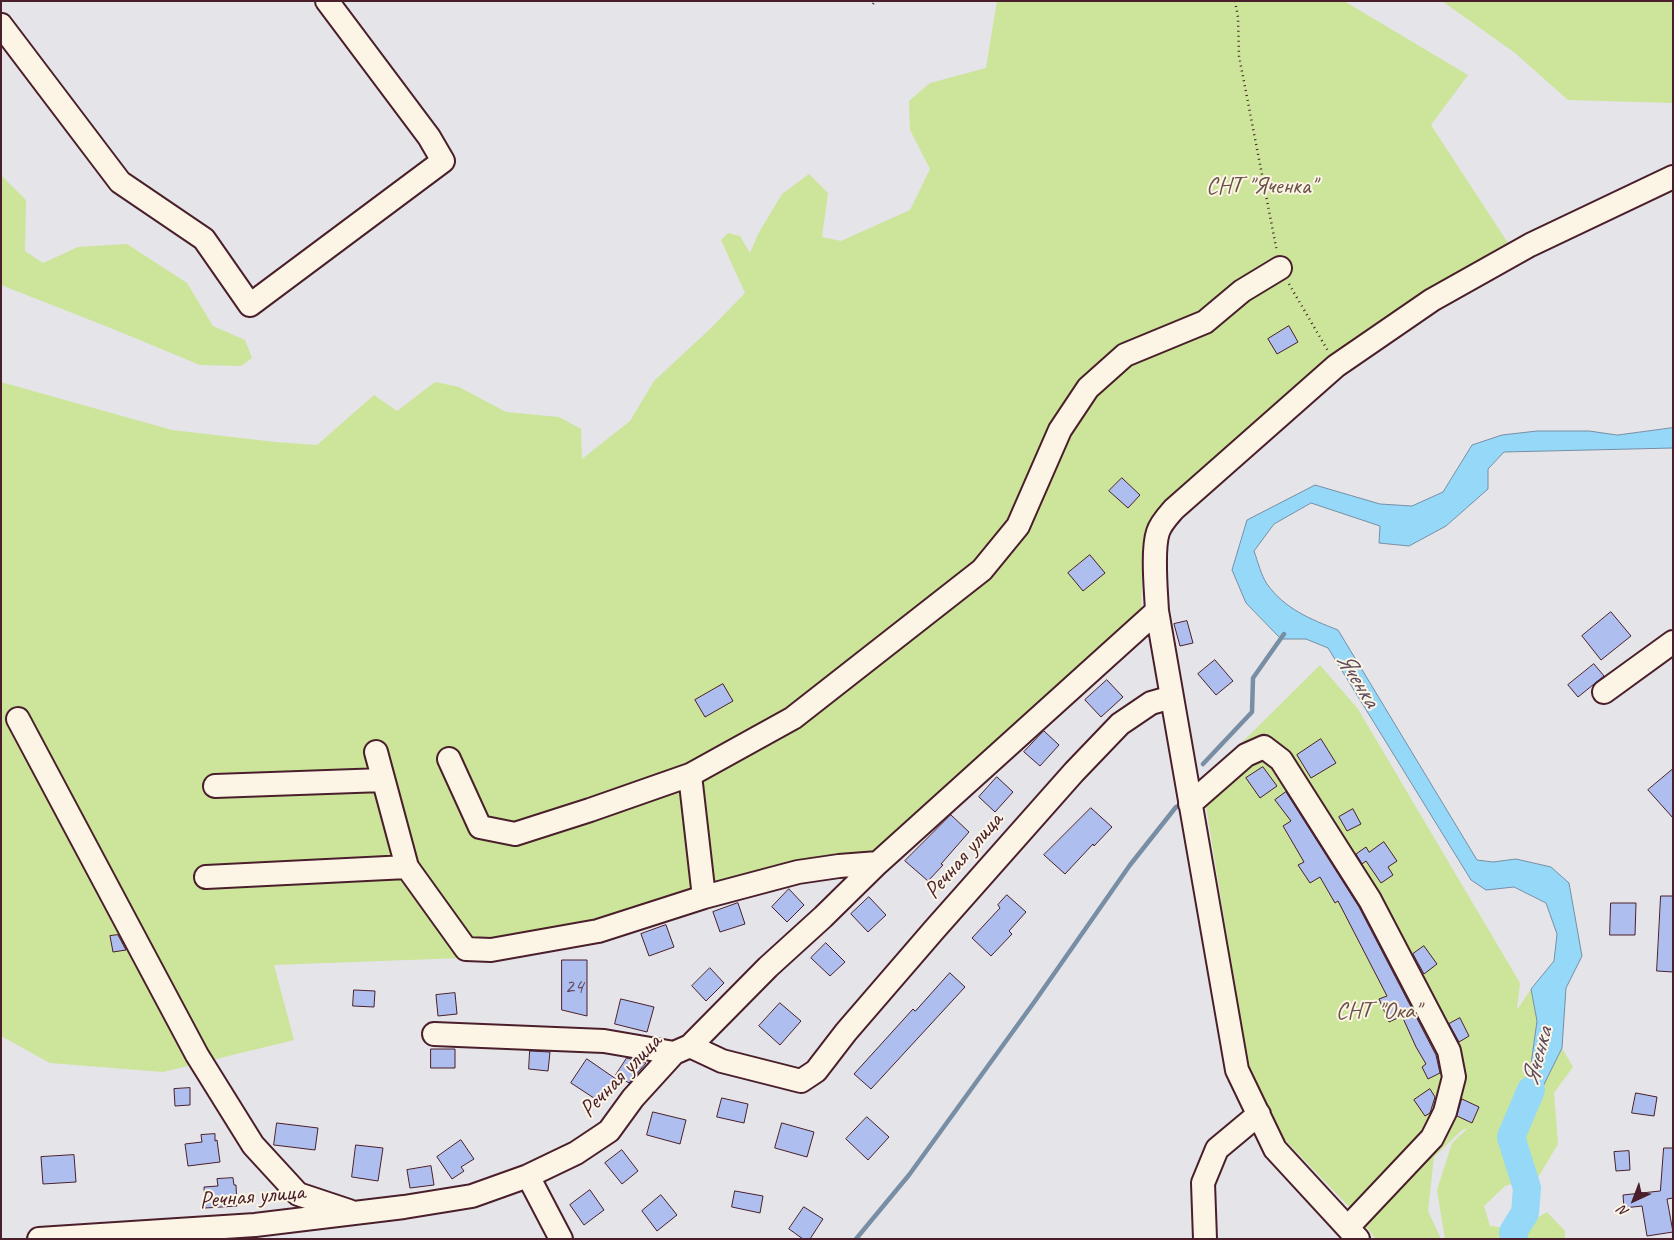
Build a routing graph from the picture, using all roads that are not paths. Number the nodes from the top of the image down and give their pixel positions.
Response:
1 (327, 1) edge
2 (1, 25) edge
3 (1673, 178) edge
4 (1280, 268) road end
5 (1157, 611) junction
6 (1673, 642) edge
7 (1604, 692) dead end
8 (1172, 697) junction
9 (18, 719) dead end
10 (376, 752) dead end
11 (449, 760) dead end
12 (690, 775) junction
13 (383, 780) junction
14 (215, 786) dead end
15 (1190, 804) junction
16 (878, 862) junction
17 (407, 867) junction
18 (206, 877) dead end
19 (704, 897) junction
20 (434, 1034) dead end
21 (682, 1050) junction
22 (1259, 1114) junction
23 (528, 1176) junction
24 (357, 1214) junction
25 (253, 1232) edge
26 (1353, 1233) edge
27 (39, 1239) edge
28 (561, 1239) edge
29 (1205, 1239) edge

1 - 2 street
3 - 5 street
4 - 12 street
5 - 8 street
5 - 16 street
6 - 7 street
8 - 15 street
8 - 21 street, Речная улица
9 - 24 street
10 - 13 street
11 - 12 street
12 - 19 street
13 - 14 street
13 - 17 street
15 - 22 street
15 - 26 street
16 - 19 street
16 - 21 street
17 - 18 street
17 - 19 street
20 - 21 street
21 - 23 street, Речная улица
22 - 26 street
22 - 29 street
23 - 24 street, Речная улица
23 - 28 street
24 - 25 street, Речная улица
25 - 27 street, Речная улица

